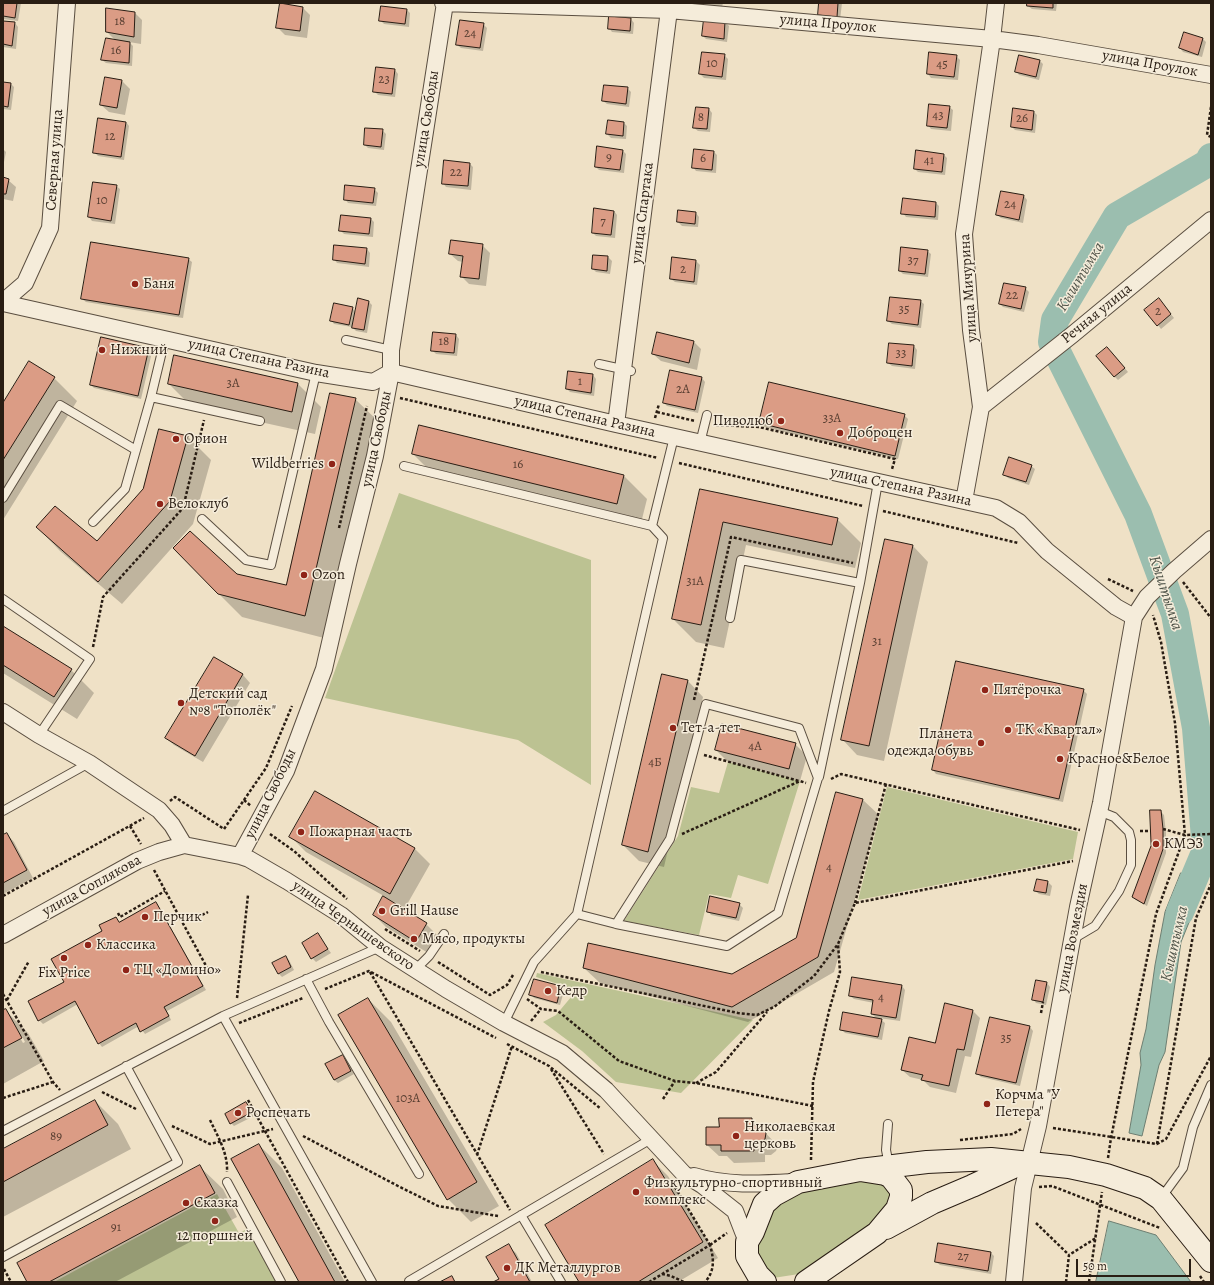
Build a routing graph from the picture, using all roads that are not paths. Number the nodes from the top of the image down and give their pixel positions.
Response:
1 (67, 3) edge
2 (444, 3) edge
3 (996, 3) edge
4 (671, 7) edge
5 (992, 39) junction
6 (1211, 75) edge
7 (1211, 220) edge
8 (3, 302) edge
9 (164, 339) junction
10 (346, 340) dead end
11 (391, 350) junction
12 (599, 364) dead end
13 (627, 370) junction
14 (391, 372) junction
15 (316, 373) junction
16 (151, 397) junction
17 (981, 408) junction
18 (707, 415) dead end
19 (260, 421) dead end
20 (616, 424) junction
21 (674, 437) junction
22 (700, 443) junction
23 (136, 450) junction
24 (404, 466) dead end
25 (883, 483) junction
26 (3, 498) edge
27 (964, 501) junction
28 (202, 519) dead end
29 (93, 522) dead end
30 (652, 526) junction
31 (1211, 539) edge
32 (860, 583) junction
33 (3, 598) edge
34 (1134, 617) junction
35 (730, 618) dead end
36 (3, 712) edge
37 (39, 735) junction
38 (89, 763) junction
39 (817, 782) junction
40 (3, 811) edge
41 (1099, 811) junction
42 (184, 845) junction
43 (240, 856) junction
44 (577, 914) junction
45 (616, 924) junction
46 (444, 934) dead end
47 (3, 936) edge
48 (1073, 939) junction
49 (380, 947) junction
50 (415, 970) junction
51 (306, 979) junction
52 (223, 1016) junction
53 (504, 1023) junction
54 (126, 1066) junction
55 (1211, 1085) edge
56 (888, 1124) dead end
57 (3, 1131) edge
58 (650, 1139) junction
59 (1026, 1162) junction
60 (889, 1165) junction
61 (860, 1170) junction
62 (419, 1174) dead end
63 (678, 1177) junction
64 (227, 1182) road end
65 (798, 1182) junction
66 (1161, 1199) junction
67 (518, 1217) junction
68 (877, 1233) junction
69 (745, 1240) junction
70 (3, 1257) edge
71 (1211, 1261) edge
72 (281, 1282) edge
73 (372, 1282) edge
74 (409, 1282) edge
75 (561, 1282) edge
76 (742, 1282) edge
77 (765, 1282) edge
78 (806, 1282) edge
79 (1014, 1282) edge

1 - 8 street, Северная улица
2 - 4 street, улица Проулок
2 - 11 street, улица Свободы
3 - 5 street, улица Мичурина
4 - 5 street, улица Проулок
4 - 13 street, улица Спартака
5 - 6 street, улица Проулок
5 - 17 street, улица Мичурина
7 - 17 street, Речная улица
8 - 9 street, улица Степана Разина
9 - 15 street, улица Степана Разина
9 - 16 lane
10 - 11 lane
11 - 14 street, улица Свободы
12 - 13 lane
13 - 20 street, улица Спартака
14 - 15 street, улица Степана Разина
14 - 20 street, улица Степана Разина
14 - 43 street, улица Свободы
15 - 28 lane
16 - 19 lane
16 - 23 lane
17 - 27 street, улица Мичурина
18 - 22 lane
20 - 21 street, улица Степана Разина
21 - 22 street, улица Степана Разина
21 - 30 lane
22 - 25 street, улица Степана Разина
23 - 26 lane
23 - 29 lane
24 - 30 lane
25 - 27 street, улица Степана Разина
25 - 32 lane
27 - 34 street, улица Степана Разина
30 - 44 lane
31 - 34 street, улица Возмездия
32 - 35 lane
32 - 39 lane
33 - 37 lane
34 - 41 street, улица Возмездия
36 - 37 street
37 - 38 street
38 - 40 lane
38 - 42 street
39 - 45 lane
39 - 45 lane
41 - 48 street, улица Возмездия
41 - 48 lane
42 - 43 street, улица Чернышевского
42 - 47 street, улица Соплякова
43 - 49 street, улица Чернышевского
44 - 45 lane
44 - 53 lane
46 - 50 lane
48 - 59 street, улица Возмездия
49 - 50 street, улица Чернышевского
49 - 51 lane
50 - 53 street, улица Чернышевского
51 - 52 lane
51 - 62 lane
52 - 54 lane
52 - 73 lane
53 - 58 street, улица Чернышевского
54 - 57 lane
54 - 70 lane
55 - 66 lane
56 - 60 lane
58 - 63 street, улица Чернышевского
58 - 67 lane
59 - 60 main road
59 - 66 main road
59 - 68 main road
59 - 79 street, улица Возмездия
60 - 61 main road
61 - 65 main road
61 - 68 main road
63 - 65 street
63 - 69 street, улица Чернышевского
64 - 72 lane
65 - 69 main road
66 - 71 main road
67 - 74 lane
67 - 75 lane
68 - 78 main road
69 - 76 main road
69 - 77 main road

